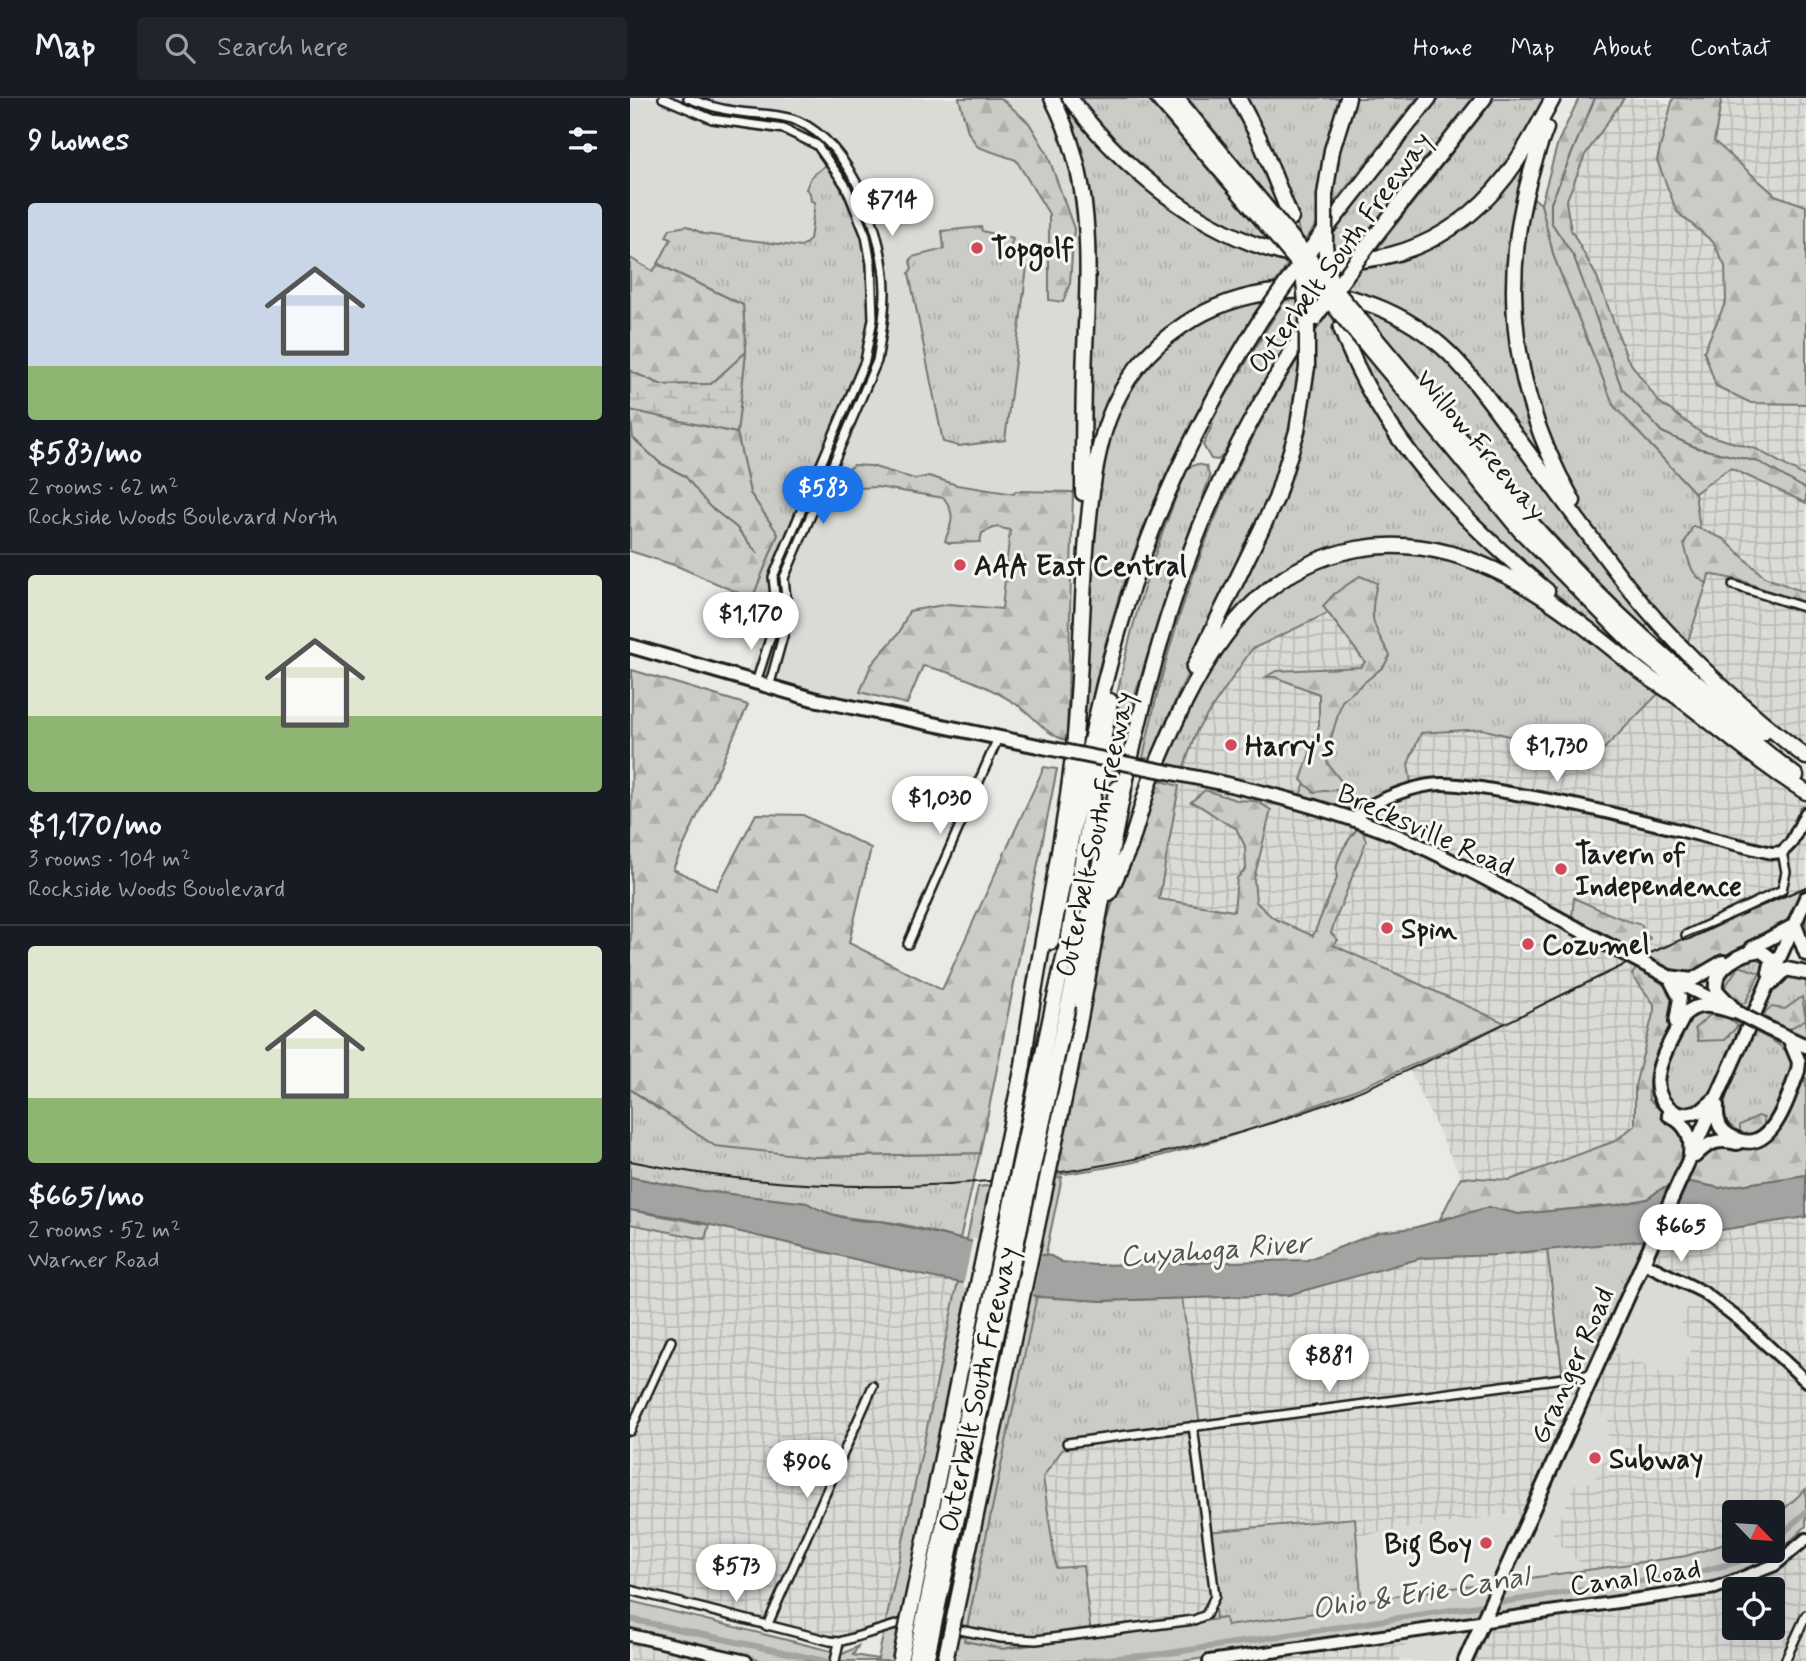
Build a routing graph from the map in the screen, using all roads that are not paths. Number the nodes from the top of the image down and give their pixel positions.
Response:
1 (663, 98) edge
2 (688, 98) edge
3 (1052, 98) edge
4 (1070, 98) edge
5 (1158, 98) edge
6 (1238, 98) edge
7 (1348, 98) edge
8 (1429, 98) edge
9 (1484, 98) edge
10 (1555, 98) edge
11 (1178, 100) edge
12 (852, 176) junction
13 (843, 181) junction
14 (1237, 181) junction
15 (1609, 559) junction
16 (1084, 569) junction
17 (1733, 585) dead end
18 (1806, 608) edge
19 (1607, 642) junction
20 (1642, 645) junction
21 (630, 646) edge
22 (1156, 662) junction
23 (762, 686) junction
24 (998, 738) junction
25 (1806, 757) edge
26 (1806, 764) edge
27 (1151, 778) junction
28 (1806, 784) edge
29 (1806, 792) edge
30 (1806, 813) edge
31 (1355, 820) junction
32 (1782, 852) junction
33 (1806, 898) edge
34 (1103, 903) junction
35 (1796, 920) junction
36 (1686, 935) dead end
37 (908, 944) dead end
38 (1806, 954) edge
39 (1806, 973) edge
40 (1669, 977) junction
41 (1763, 994) junction
42 (1055, 1002) junction
43 (1738, 1013) junction
44 (1788, 1038) junction
45 (1806, 1045) edge
46 (1806, 1077) edge
47 (1718, 1097) junction
48 (1689, 1161) junction
49 (1644, 1263) junction
50 (671, 1341) dead end
51 (1595, 1374) junction
52 (1806, 1381) edge
53 (873, 1386) dead end
54 (1193, 1426) junction
55 (630, 1431) edge
56 (1067, 1443) dead end
57 (1806, 1539) edge
58 (630, 1590) edge
59 (1806, 1615) edge
60 (1485, 1616) junction
61 (767, 1626) junction
62 (630, 1635) edge
63 (839, 1642) junction
64 (835, 1659) edge
65 (746, 1661) edge
66 (900, 1661) edge
67 (915, 1661) edge
68 (926, 1661) edge
69 (945, 1661) edge
70 (1209, 1661) edge
71 (1465, 1661) edge
72 (1785, 1661) edge

1 - 13 street
2 - 12 street
3 - 16 highway
4 - 10 highway
5 - 14 highway, Willow Freeway
6 - 27 highway, bridge
7 - 19 highway, bridge
8 - 42 highway, Outerbelt South Freeway, bridge
9 - 22 highway, Outerbelt South Freeway, bridge
10 - 15 highway
11 - 14 highway, Willow Freeway
12 - 13 street
12 - 23 street
13 - 23 street
14 - 20 highway, Willow Freeway, bridge
15 - 16 highway
15 - 25 highway
16 - 42 highway
17 - 18 street
19 - 27 highway
19 - 29 highway
20 - 26 highway, Willow Freeway
20 - 28 highway, Willow Freeway
21 - 23 main road, Brecksville Road
22 - 34 highway, Outerbelt South Freeway
22 - 42 highway
23 - 24 main road, Brecksville Road
24 - 31 main road, Brecksville Road, bridge
24 - 37 street
27 - 34 highway
30 - 32 street
31 - 32 street
31 - 40 main road, Brecksville Road, bridge
32 - 36 street
33 - 35 main road, Granger Road
34 - 42 highway, Outerbelt South Freeway
35 - 38 main road
35 - 40 main road
35 - 41 main road, Granger Road
39 - 41 main road
40 - 43 main road, Brecksville Road
40 - 48 main road
41 - 43 main road
41 - 47 main road, Granger Road
42 - 66 highway, Outerbelt South Freeway, bridge
42 - 67 highway, bridge
42 - 68 highway, bridge
42 - 69 highway, Outerbelt South Freeway, bridge
43 - 44 main road, Brecksville Road, bridge
43 - 47 main road
44 - 45 main road, Brecksville Road
44 - 47 main road
46 - 48 main road
47 - 48 main road, Granger Road
48 - 49 main road, Granger Road
49 - 51 main road, Granger Road
49 - 52 street
50 - 55 street
51 - 54 street
51 - 60 main road, Granger Road
53 - 61 street
54 - 56 street
54 - 63 street
57 - 60 street, Canal Road
58 - 61 street
59 - 72 street
60 - 70 street, Canal Road
60 - 71 main road, Granger Road
61 - 63 street
62 - 65 street
63 - 64 street

